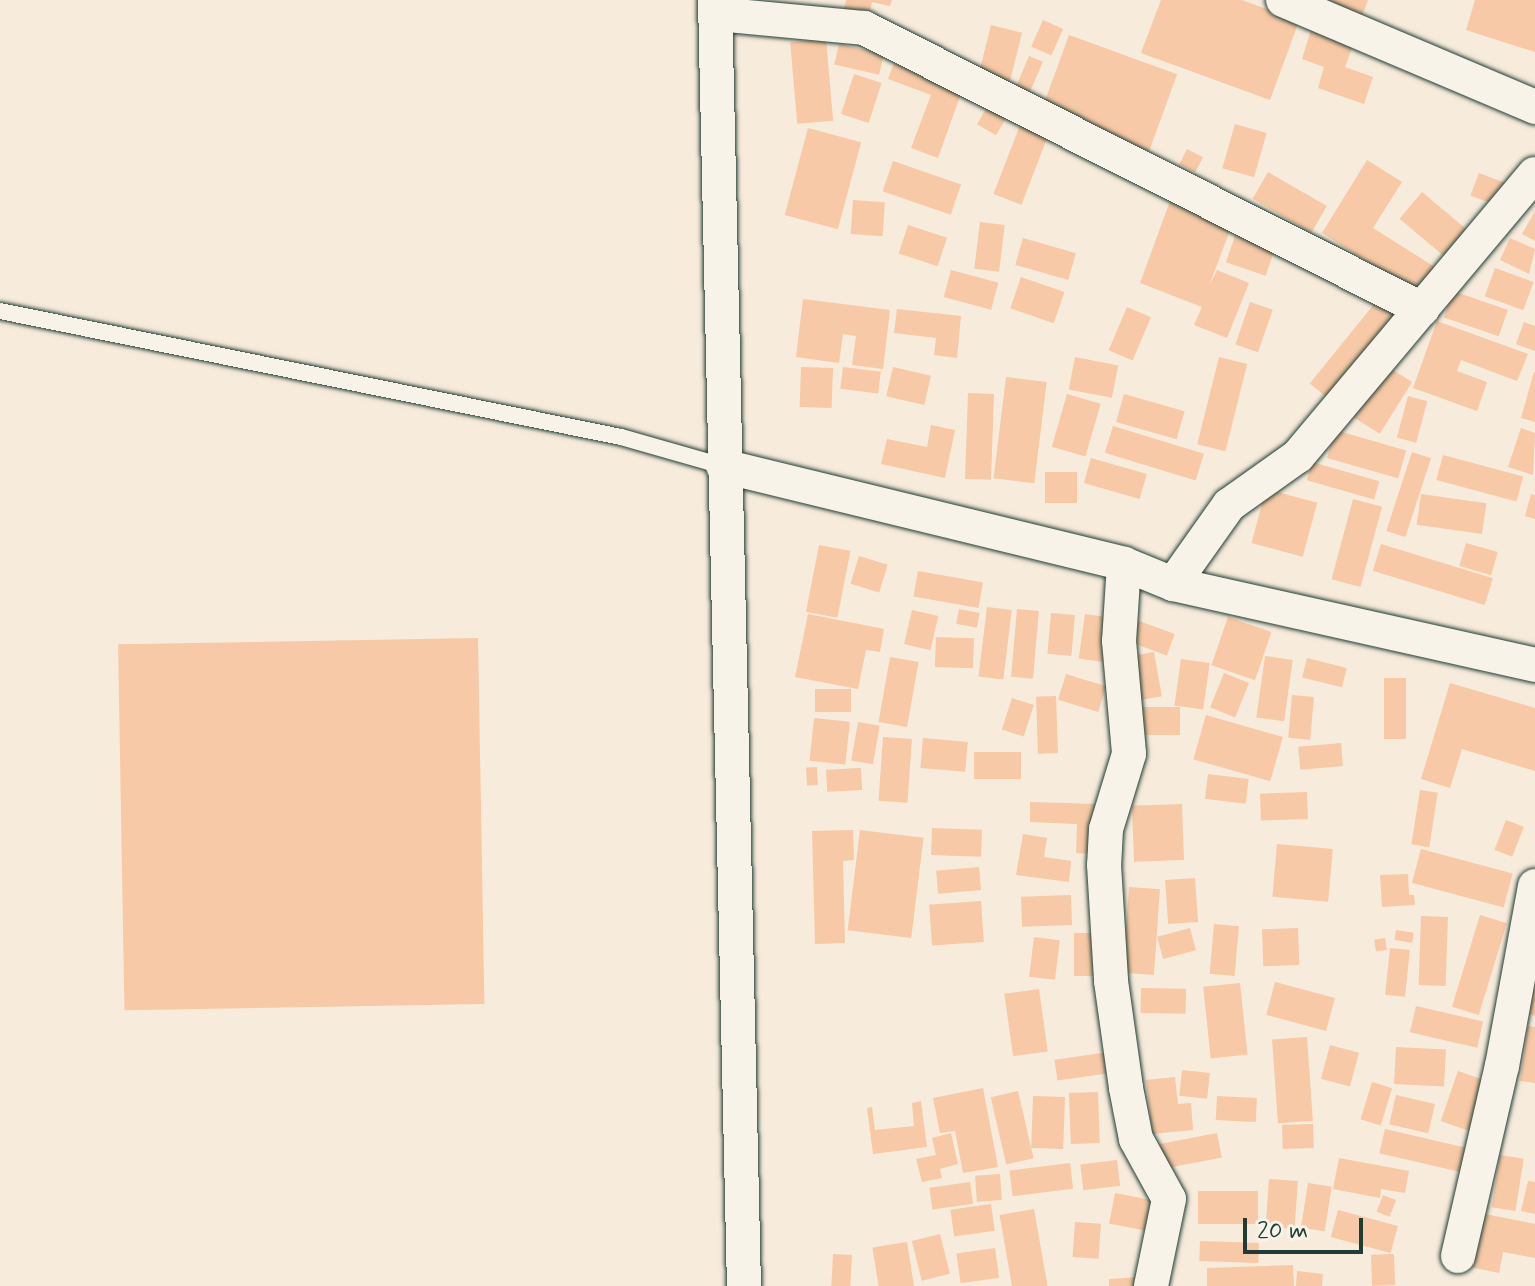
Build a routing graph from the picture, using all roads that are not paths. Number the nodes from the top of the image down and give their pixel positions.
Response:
1 (1283, 0) edge
2 (716, 7) edge
3 (1535, 107) edge
4 (1535, 174) edge
5 (1422, 309) junction
6 (0, 311) edge
7 (723, 466) junction
8 (1124, 564) junction
9 (1173, 584) junction
10 (1535, 665) edge
11 (1535, 886) edge
12 (1458, 1256) dead end
13 (744, 1286) edge
14 (1151, 1286) edge

1 - 3 street
2 - 5 street
2 - 7 street
4 - 5 street
5 - 9 street
6 - 7 lane
7 - 8 street
7 - 13 street
8 - 9 street
8 - 14 street
9 - 10 street
11 - 12 street

